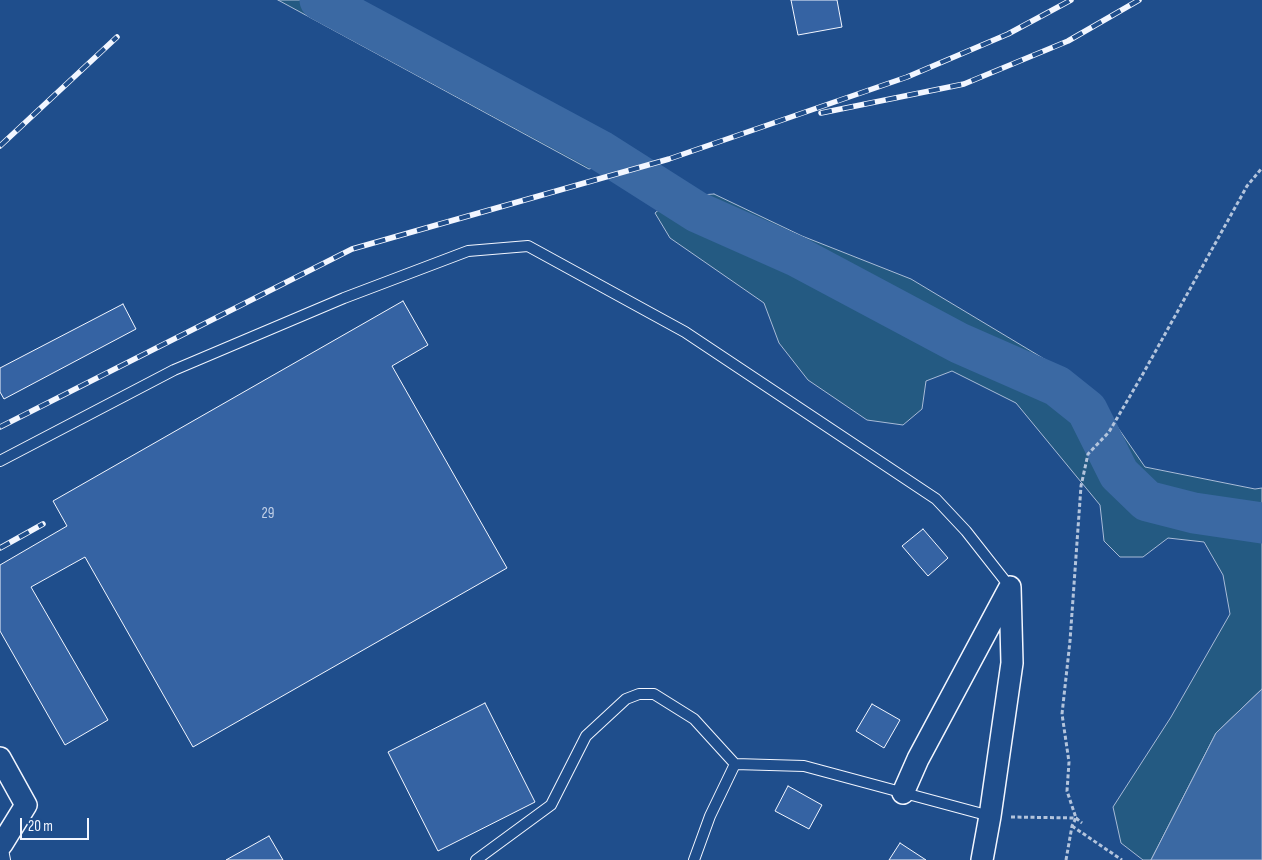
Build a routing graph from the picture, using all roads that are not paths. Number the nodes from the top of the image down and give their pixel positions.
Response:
1 (0, 461) edge
2 (1010, 587) junction
3 (0, 758) edge
4 (735, 764) junction
5 (903, 793) junction
6 (990, 816) junction
7 (2, 850) edge
8 (476, 860) edge
9 (694, 860) edge
10 (982, 860) edge

1 - 2 lane
2 - 5 street
2 - 6 street
3 - 7 street
4 - 5 lane
4 - 8 lane
4 - 9 lane
5 - 6 lane
6 - 10 street

